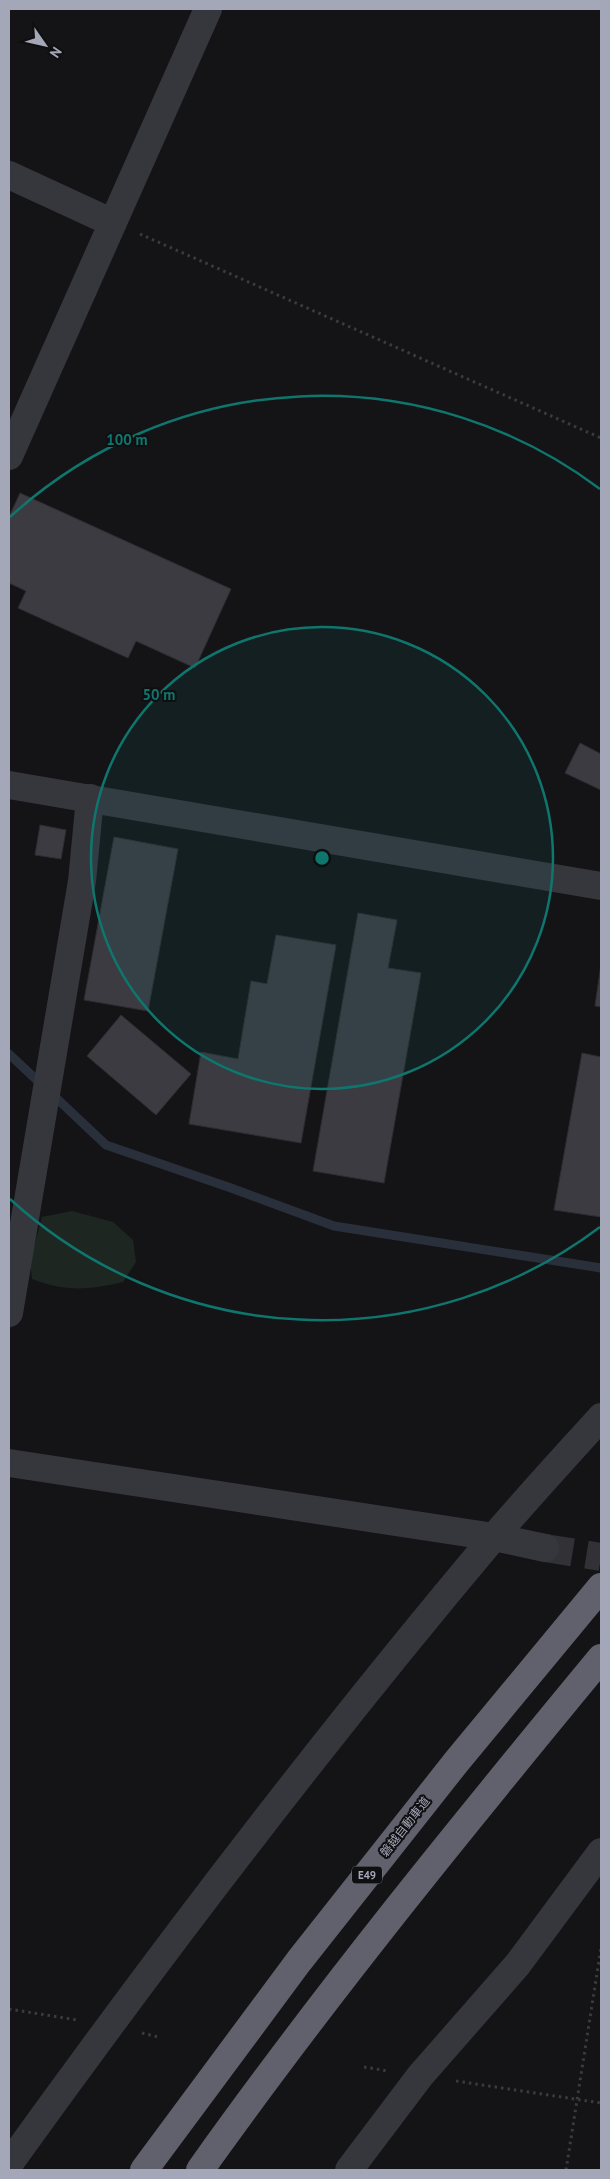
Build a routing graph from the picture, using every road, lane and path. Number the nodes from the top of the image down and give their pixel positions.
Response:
1 (208, 9) edge
2 (9, 175) edge
3 (114, 223) junction
4 (601, 438) edge
5 (9, 456) edge
6 (9, 785) edge
7 (90, 798) junction
8 (601, 886) edge
9 (12, 1269) edge
10 (9, 1313) edge
11 (601, 1417) edge
12 (9, 1463) edge
13 (494, 1537) junction
14 (545, 1548) tunnel mouth
15 (601, 1587) edge
16 (601, 1658) edge
17 (601, 1852) edge
18 (601, 1948) edge
19 (420, 2076) junction
20 (578, 2099) junction
21 (601, 2103) edge
22 (9, 2164) edge
23 (144, 2170) edge
24 (200, 2170) edge
25 (349, 2170) edge
26 (566, 2170) edge

1 - 3 street
2 - 3 street
3 - 4 path
3 - 5 street
6 - 7 street
7 - 8 street
7 - 9 street
9 - 10 street
11 - 13 street
12 - 13 street
13 - 14 street
13 - 22 street
15 - 23 highway, 磐越自動車道 / E49
16 - 24 highway
17 - 19 street
18 - 20 path
19 - 20 path
19 - 25 street
20 - 21 path
20 - 26 path

